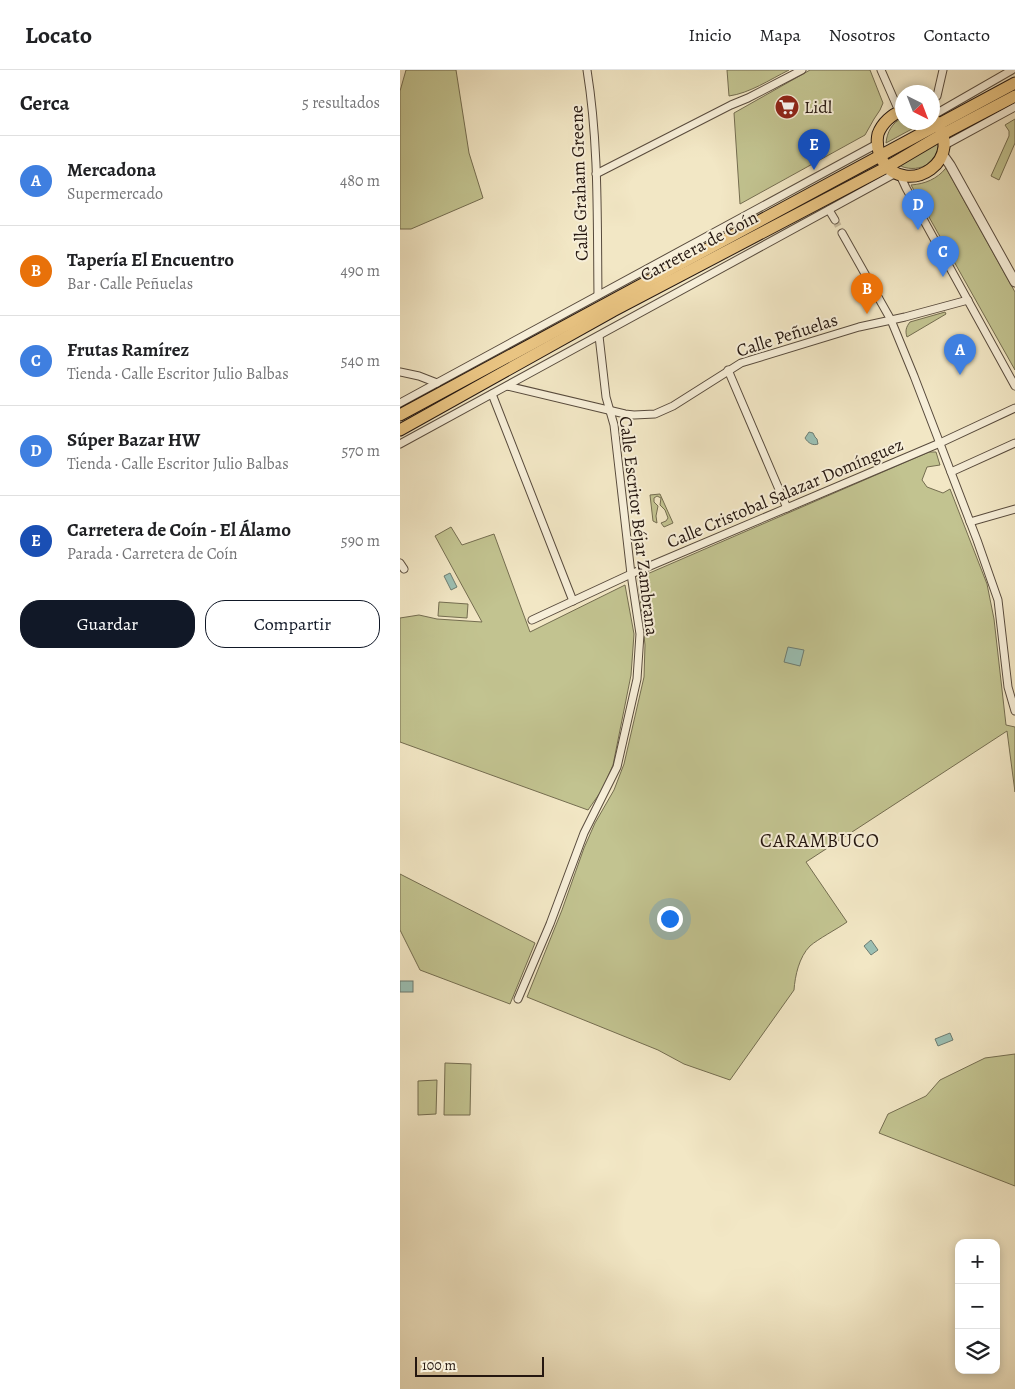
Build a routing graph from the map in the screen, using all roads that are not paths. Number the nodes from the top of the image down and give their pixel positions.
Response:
1 (587, 70) edge
2 (802, 70) edge
3 (881, 70) edge
4 (943, 70) edge
5 (1012, 70) edge
6 (1015, 82) edge
7 (940, 85) edge
8 (1015, 96) edge
9 (895, 99) edge
10 (1015, 107) edge
11 (895, 114) edge
12 (939, 132) edge
13 (879, 150) junction
14 (895, 172) junction
15 (596, 174) junction
16 (829, 210) junction
17 (835, 220) tunnel mouth
18 (842, 233) tunnel mouth
19 (1015, 282) edge
20 (598, 295) junction
21 (968, 300) junction
22 (891, 320) junction
23 (599, 336) junction
24 (728, 370) junction
25 (400, 372) edge
26 (436, 383) junction
27 (507, 386) junction
28 (1015, 386) edge
29 (492, 394) junction
30 (400, 403) edge
31 (1015, 408) edge
32 (610, 410) junction
33 (400, 415) edge
34 (400, 430) edge
35 (940, 443) junction
36 (1015, 443) edge
37 (400, 444) edge
38 (951, 472) junction
39 (787, 508) junction
40 (1015, 509) edge
41 (970, 522) junction
42 (631, 574) junction
43 (573, 601) junction
44 (532, 620) dead end
45 (1015, 711) edge
46 (518, 999) dead end

1 - 15 street, Calle Graham Greene
2 - 15 street
3 - 9 street
4 - 7 street
5 - 12 street, Carretera de Coín
6 - 12 main road
8 - 12 main road, Carretera de Coín
10 - 12 street, Carretera de Coín
11 - 13 main road
12 - 13 main road
12 - 14 main road, Carretera de Coín
12 - 14 main road
12 - 19 street
13 - 14 main road
13 - 20 street, Carretera de Coín
13 - 33 main road
14 - 16 street, Carretera de Coín
14 - 21 street
14 - 34 main road, Carretera de Coín
15 - 20 street, Calle Graham Greene
16 - 17 street
16 - 23 street, Carretera de Coín
18 - 22 street
20 - 26 street, Carretera de Coín
21 - 22 street, Calle Peñuelas
21 - 28 street
22 - 24 street, Calle Peñuelas
22 - 35 street
23 - 27 street, Carretera de Coín
23 - 32 street, Calle Escritor Béjar Zambrana
24 - 32 street, Calle Peñuelas
24 - 39 street
25 - 26 street
26 - 30 street, Carretera de Coín
27 - 29 street, Carretera de Coín
27 - 32 street, Calle Peñuelas
29 - 37 street, Carretera de Coín
29 - 43 street
31 - 35 street, Calle Cristobal Salazar Domínguez
32 - 42 street, Calle Escritor Béjar Zambrana
35 - 38 street
35 - 39 street, Calle Cristobal Salazar Domínguez
36 - 38 street
38 - 41 street
39 - 42 street, Calle Cristobal Salazar Domínguez
40 - 41 street
41 - 45 street
42 - 43 street, Calle Cristobal Salazar Domínguez
42 - 46 street, Calle Escritor Béjar Zambrana
43 - 44 street, Calle Cristobal Salazar Domínguez

